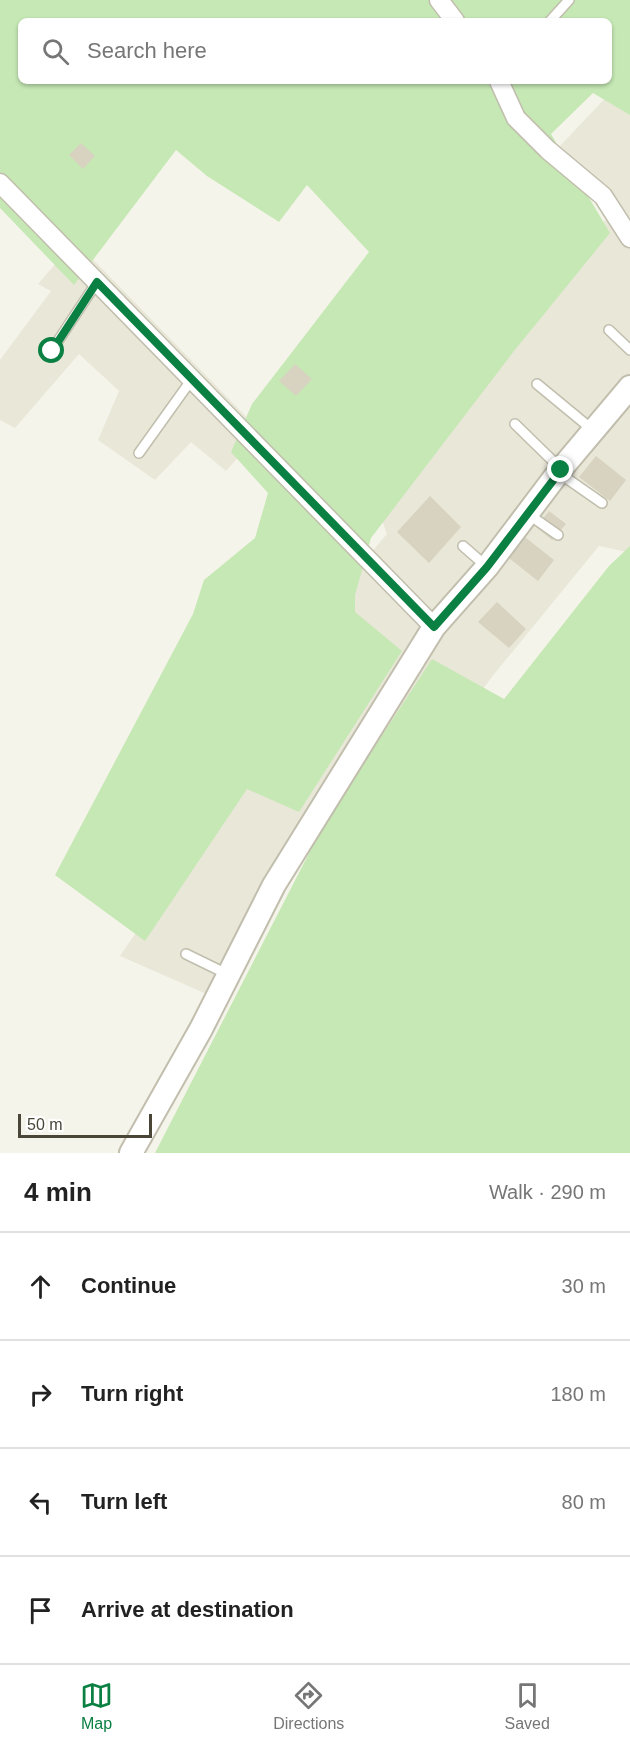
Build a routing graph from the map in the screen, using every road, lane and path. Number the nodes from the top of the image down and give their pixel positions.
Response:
1 (439, 0) edge
2 (569, 0) edge
3 (453, 18) edge
4 (553, 18) edge
5 (500, 84) edge
6 (2, 188) edge
7 (630, 238) edge
8 (97, 282) junction
9 (609, 330) dead end
10 (630, 350) edge
11 (52, 351) dead end
12 (192, 379) junction
13 (537, 384) dead end
14 (627, 396) edge
15 (515, 424) dead end
16 (594, 431) junction
17 (139, 453) dead end
18 (560, 471) junction
19 (602, 502) dead end
20 (527, 514) junction
21 (558, 535) dead end
22 (463, 546) dead end
23 (487, 567) junction
24 (434, 627) junction
25 (186, 954) dead end
26 (229, 975) junction
27 (131, 1153) edge

1 - 3 street
2 - 4 lane
5 - 7 street
6 - 8 street
8 - 11 lane
8 - 12 street
9 - 10 lane
12 - 17 lane
12 - 24 street
13 - 16 lane
14 - 16 street
15 - 18 lane
16 - 18 street
18 - 19 lane
18 - 20 street
20 - 21 lane
20 - 23 street
22 - 23 lane
23 - 24 street
24 - 26 street
25 - 26 lane
26 - 27 street

